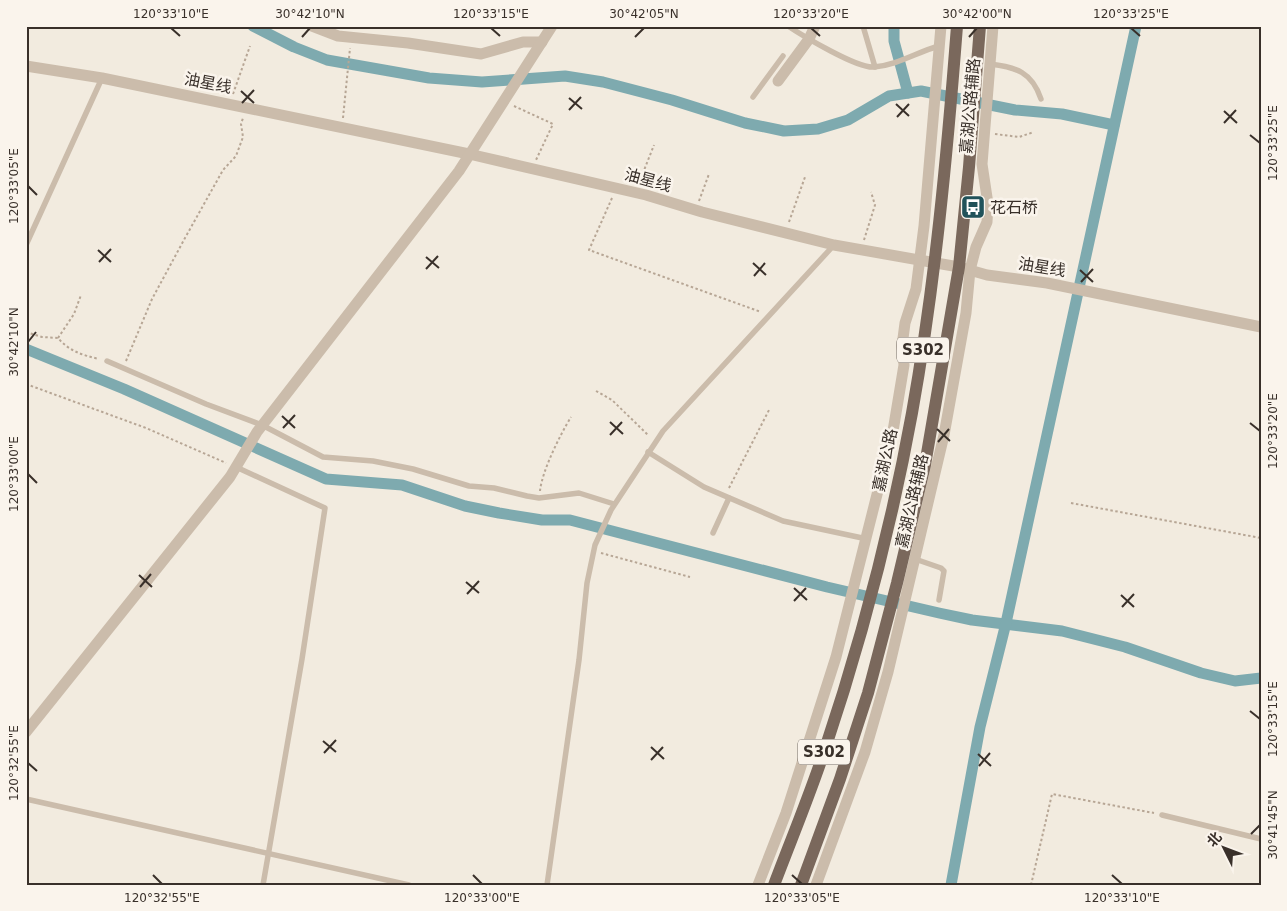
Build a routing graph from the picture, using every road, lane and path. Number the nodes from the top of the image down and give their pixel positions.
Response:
1 (312, 26) edge
2 (552, 26) edge
3 (788, 26) edge
4 (815, 26) edge
5 (863, 26) edge
6 (942, 26) edge
7 (957, 26) edge
8 (980, 26) edge
9 (992, 26) edge
10 (809, 39) junction
11 (542, 42) junction
12 (940, 45) junction
13 (250, 46) dead end
14 (349, 52) dead end
15 (783, 56) dead end
16 (26, 66) edge
17 (875, 67) junction
18 (990, 69) junction
19 (778, 75) junction
20 (102, 78) junction
21 (754, 97) dead end
22 (1041, 99) dead end
23 (506, 100) junction
24 (230, 104) junction
25 (246, 107) junction
26 (342, 127) junction
27 (986, 130) junction
28 (1034, 132) dead end
29 (654, 145) dead end
30 (469, 154) junction
31 (532, 168) junction
32 (709, 174) dead end
33 (805, 177) dead end
34 (617, 188) junction
35 (871, 192) dead end
36 (636, 193) junction
37 (696, 210) junction
38 (785, 233) junction
39 (26, 245) edge
40 (834, 245) junction
41 (861, 250) junction
42 (920, 260) junction
43 (935, 263) junction
44 (964, 269) junction
45 (80, 295) dead end
46 (766, 318) junction
47 (1261, 328) edge
48 (26, 332) edge
49 (58, 338) junction
50 (107, 361) joint
51 (123, 368) junction
52 (26, 384) edge
53 (596, 391) dead end
54 (769, 410) dead end
55 (571, 418) dead end
56 (259, 428) junction
57 (655, 442) junction
58 (648, 452) junction
59 (238, 464) junction
60 (727, 497) junction
61 (539, 498) junction
62 (1071, 503) dead end
63 (612, 507) junction
64 (713, 533) dead end
65 (1261, 538) edge
66 (867, 540) junction
67 (594, 548) junction
68 (915, 559) junction
69 (690, 577) dead end
70 (903, 585) junction
71 (939, 600) dead end
72 (26, 732) edge
73 (26, 798) edge
74 (1162, 814) joint
75 (1261, 839) edge
76 (269, 852) junction
77 (263, 885) edge
78 (409, 885) edge
79 (547, 885) edge
80 (758, 885) edge
81 (774, 885) edge
82 (801, 885) edge
83 (816, 885) edge
84 (1031, 885) edge

1 - 11 street
2 - 11 street
3 - 10 lane
4 - 10 street
5 - 17 lane
6 - 12 street, 嘉湖公路辅路
7 - 43 main road, 嘉湖公路 / S302
8 - 44 main road, S302
9 - 18 street, 嘉湖公路辅路
10 - 17 lane
10 - 19 street
11 - 23 street
12 - 17 lane
12 - 42 street, 嘉湖公路辅路
13 - 24 path
14 - 26 path
15 - 19 lane
16 - 20 street, 油星线
18 - 22 lane
18 - 27 street, 嘉湖公路辅路
19 - 21 lane
20 - 24 street, 油星线
20 - 39 lane
23 - 30 street
23 - 31 path
24 - 25 street, 油星线
25 - 26 street, 油星线
25 - 51 path
26 - 30 street, 油星线
27 - 28 path
27 - 44 street, 嘉湖公路辅路
29 - 36 path
30 - 31 street, 油星线
30 - 56 street
31 - 34 street, 油星线
32 - 37 path
33 - 38 path
34 - 36 street, 油星线
34 - 46 path
35 - 41 path
36 - 37 street, 油星线
37 - 38 street, 油星线
38 - 40 street, 油星线
40 - 41 street, 油星线
40 - 46 lane
41 - 42 street, 油星线
42 - 43 street, 油星线
42 - 66 street, 嘉湖公路辅路
43 - 44 street, 油星线
43 - 81 main road, 嘉湖公路 / S302
44 - 47 street, 油星线
44 - 68 street, 嘉湖公路辅路
44 - 70 main road, S302
45 - 49 path
46 - 57 lane
48 - 49 path
49 - 50 path
50 - 51 lane
51 - 56 lane
52 - 59 path
53 - 57 path
54 - 60 path
55 - 61 path
56 - 59 street
56 - 61 lane
57 - 58 lane
58 - 60 lane
58 - 63 lane
59 - 72 street
59 - 76 lane
60 - 64 lane
60 - 66 lane
61 - 63 lane
62 - 65 path
63 - 67 lane
66 - 80 street, 嘉湖公路辅路
67 - 69 path
67 - 79 lane
68 - 70 street, 嘉湖公路辅路
68 - 71 lane
70 - 82 main road, S302
70 - 83 street, 嘉湖公路辅路
73 - 76 lane
74 - 75 lane
74 - 84 path
76 - 77 lane
76 - 78 lane

